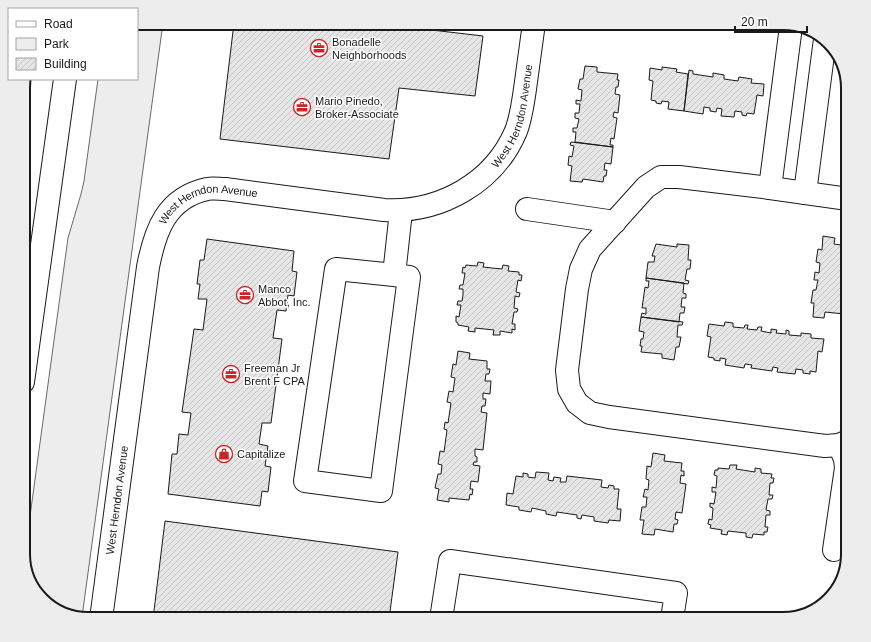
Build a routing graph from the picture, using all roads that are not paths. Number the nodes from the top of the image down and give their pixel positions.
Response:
1 (533, 30) edge
2 (790, 30) edge
3 (824, 47) edge
4 (66, 80) edge
5 (770, 188) junction
6 (805, 193) junction
7 (841, 199) edge
8 (527, 209) dead end
9 (401, 211) junction
10 (615, 222) junction
11 (394, 275) junction
12 (30, 333) edge
13 (841, 443) edge
14 (841, 502) edge
15 (834, 550) dead end
16 (102, 612) edge
17 (442, 612) edge
18 (673, 612) edge

1 - 9 street, West Herndon Avenue
2 - 5 street
3 - 6 street
4 - 12 street
5 - 6 street
5 - 10 street
6 - 7 street
8 - 10 street
9 - 11 street
9 - 16 street, West Herndon Avenue
10 - 13 street
11 - 11 street
14 - 15 street
17 - 18 street

